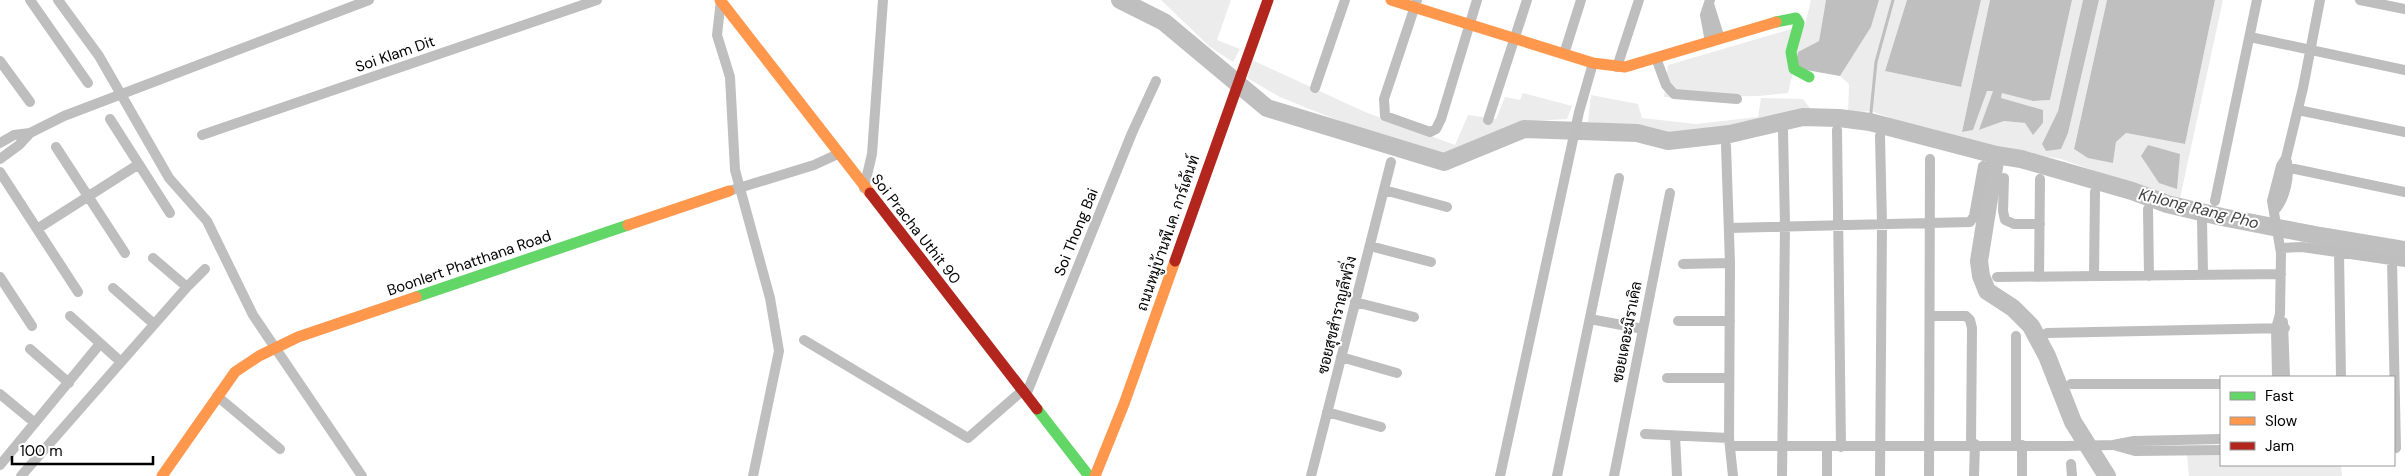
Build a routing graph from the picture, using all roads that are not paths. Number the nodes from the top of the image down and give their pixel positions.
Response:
1 (30, 0) edge
2 (369, 0) edge
3 (597, 0) edge
4 (720, 0) edge
5 (883, 0) edge
6 (1268, 0) edge
7 (1345, 0) edge
8 (1391, 0) edge
9 (1477, 0) edge
10 (1527, 0) edge
11 (1581, 0) edge
12 (1639, 0) edge
13 (2257, 0) edge
14 (2320, 0) edge
15 (2360, 0) edge
16 (1709, 2) edge
17 (1416, 4) edge
18 (2405, 10) edge
19 (1470, 24) junction
20 (2250, 37) junction
21 (1515, 38) junction
22 (1715, 40) junction
23 (2310, 49) junction
24 (1564, 54) junction
25 (1656, 58) junction
26 (0, 61) edge
27 (1593, 63) junction
28 (1617, 67) junction
29 (2405, 70) edge
30 (1809, 77) dead end
31 (1156, 81) dead end
32 (88, 83) dead end
33 (1315, 88) dead end
34 (1737, 99) dead end
35 (30, 102) dead end
36 (2298, 110) junction
37 (110, 119) dead end
38 (1488, 120) dead end
39 (1837, 130) dead end
40 (1783, 131) dead end
41 (2405, 132) edge
42 (30, 133) junction
43 (202, 135) dead end
44 (1880, 136) dead end
45 (0, 144) edge
46 (1726, 146) dead end
47 (56, 147) dead end
48 (838, 154) junction
49 (0, 159) edge
50 (1930, 159) dead end
51 (1391, 162) dead end
52 (139, 164) junction
53 (2285, 164) junction
54 (1983, 166) dead end
55 (0, 172) edge
56 (1619, 178) dead end
57 (2004, 178) dead end
58 (2040, 179) dead end
59 (864, 188) junction
60 (1384, 190) junction
61 (729, 191) joint
62 (2094, 192) dead end
63 (2405, 192) edge
64 (1670, 194) dead end
65 (88, 197) junction
66 (2215, 201) dead end
67 (1447, 207) dead end
68 (2148, 210) dead end
69 (170, 213) dead end
70 (2202, 218) dead end
71 (1930, 222) junction
72 (1882, 224) junction
73 (2040, 224) junction
74 (1785, 225) junction
75 (1838, 225) junction
76 (1729, 228) junction
77 (37, 229) junction
78 (2279, 245) junction
79 (1370, 246) junction
80 (125, 253) dead end
81 (2339, 253) junction
82 (153, 258) dead end
83 (2392, 260) junction
84 (1431, 262) dead end
85 (2405, 262) edge
86 (1730, 263) junction
87 (1683, 264) dead end
88 (204, 268) dead end
89 (2281, 274) junction
90 (2203, 275) junction
91 (2094, 276) junction
92 (2148, 276) junction
93 (0, 277) edge
94 (1997, 277) dead end
95 (2038, 277) junction
96 (187, 287) junction
97 (113, 288) dead end
98 (78, 292) dead end
99 (1355, 302) junction
100 (70, 316) dead end
101 (1930, 316) junction
102 (1414, 318) dead end
103 (1590, 319) junction
104 (1678, 320) dead end
105 (1730, 321) junction
106 (154, 324) junction
107 (32, 326) dead end
108 (2280, 328) junction
109 (1643, 329) junction
110 (2047, 333) dead end
111 (2016, 336) dead end
112 (804, 340) dead end
113 (99, 345) junction
114 (30, 349) dead end
115 (1341, 358) junction
116 (121, 362) junction
117 (1397, 373) dead end
118 (2277, 376) edge
119 (2285, 376) edge
120 (2341, 376) edge
121 (1667, 378) dead end
122 (1729, 378) junction
123 (69, 383) junction
124 (2071, 384) dead end
125 (2220, 384) edge
126 (1024, 393) junction
127 (0, 394) edge
128 (217, 396) junction
129 (1327, 412) junction
130 (35, 423) junction
131 (1381, 427) dead end
132 (1645, 434) dead end
133 (1674, 436) junction
134 (2220, 439) edge
135 (1730, 442) junction
136 (1973, 444) junction
137 (2398, 444) edge
138 (2019, 445) junction
139 (2157, 445) junction
140 (1928, 446) junction
141 (1782, 447) junction
142 (1827, 447) junction
143 (1841, 447) junction
144 (1880, 447) junction
145 (280, 449) dead end
146 (2220, 450) edge
147 (4, 453) edge
148 (2071, 464) dead end
149 (0, 465) edge
150 (22, 476) edge
151 (162, 476) edge
152 (1089, 476) edge
153 (1095, 476) edge
154 (1313, 476) edge
155 (1500, 476) edge
156 (1557, 476) edge
157 (1614, 476) edge
158 (1677, 476) edge
159 (1733, 476) edge
160 (1782, 476) edge
161 (1827, 476) edge
162 (1880, 476) edge
163 (1929, 476) edge
164 (1974, 476) edge
165 (2022, 476) edge
166 (2072, 476) edge

1 - 32 street
2 - 42 street
3 - 43 street, Soi Klam Dit
4 - 48 street, Soi Pracha Uthit 90
5 - 59 street
6 - 153 street, ถนนหมู่บ้านพี.เค. การ์เด้นท์
7 - 33 street
8 - 17 street
9 - 19 street
10 - 21 street
11 - 24 street
12 - 28 street
13 - 20 street
14 - 23 street
15 - 18 street
16 - 22 street
17 - 19 street
17 - 19 street
19 - 21 street
20 - 23 street
20 - 66 street
21 - 24 street
21 - 38 street
22 - 25 street
22 - 30 street
23 - 29 street
23 - 36 street
24 - 27 street
25 - 28 street
25 - 34 street
26 - 35 street
27 - 28 street
27 - 155 street
31 - 126 street, Soi Thong Bai
36 - 41 street
36 - 53 street
37 - 52 street
39 - 75 street
40 - 74 street
42 - 45 street
42 - 49 street
44 - 72 street
46 - 76 street
47 - 65 street
48 - 59 street, Soi Pracha Uthit 90
48 - 61 street, Boonlert Phatthana Road
50 - 71 street
51 - 60 street, ซอยสุขสำราญลีฟวิ่ง
52 - 65 street
52 - 69 street
53 - 63 street
53 - 78 street
54 - 71 street
55 - 77 street
56 - 103 street
57 - 73 street
58 - 73 street
59 - 126 street, Soi Pracha Uthit 90
60 - 67 street
60 - 79 street, ซอยสุขสำราญลีฟวิ่ง
61 - 128 street, Boonlert Phatthana Road
62 - 91 street
64 - 109 street, ซอยเดอะมิราเคิล
65 - 77 street
65 - 80 street
68 - 92 street
70 - 90 street
71 - 72 street
71 - 101 street
72 - 75 street
72 - 144 street
73 - 95 street
74 - 75 street
74 - 76 street
74 - 141 street
75 - 143 street
76 - 86 street
77 - 98 street
78 - 81 street
78 - 89 street
79 - 84 street
79 - 99 street, ซอยสุขสำราญลีฟวิ่ง
81 - 83 street
81 - 120 street
82 - 96 street
83 - 85 street
83 - 137 street
86 - 87 street
86 - 105 street
88 - 96 street
89 - 90 street
89 - 108 street
90 - 92 street
91 - 92 street
91 - 95 street
93 - 107 street
94 - 95 street
96 - 106 street
97 - 106 street
99 - 102 street
99 - 115 street, ซอยสุขสำราญลีฟวิ่ง
100 - 113 street
101 - 136 street
101 - 140 street
103 - 109 street
103 - 156 street
104 - 105 street
105 - 122 street
106 - 116 street
108 - 110 street
108 - 118 street
108 - 119 street
109 - 157 street, ซอยเดอะมิราเคิล
111 - 138 street
112 - 126 street
113 - 116 street
113 - 123 street
114 - 123 street
115 - 117 street
115 - 129 street, ซอยสุขสำราญลีฟวิ่ง
116 - 150 street
121 - 122 street
122 - 135 street
123 - 130 street
124 - 125 street
126 - 152 street, Soi Pracha Uthit 90
127 - 130 street
128 - 145 street
128 - 151 street, Boonlert Phatthana Road
129 - 131 street
129 - 154 street, ซอยสุขสำราญลีฟวิ่ง
130 - 147 street
132 - 133 street
133 - 135 street
133 - 158 street
134 - 139 street
135 - 141 street
135 - 159 street
136 - 138 street
136 - 140 street
136 - 164 street
138 - 139 street
138 - 165 street
139 - 146 street
140 - 144 street
140 - 163 street
141 - 142 street
141 - 160 street
142 - 143 street
142 - 161 street
143 - 144 street
144 - 162 street
147 - 149 street
148 - 166 street

